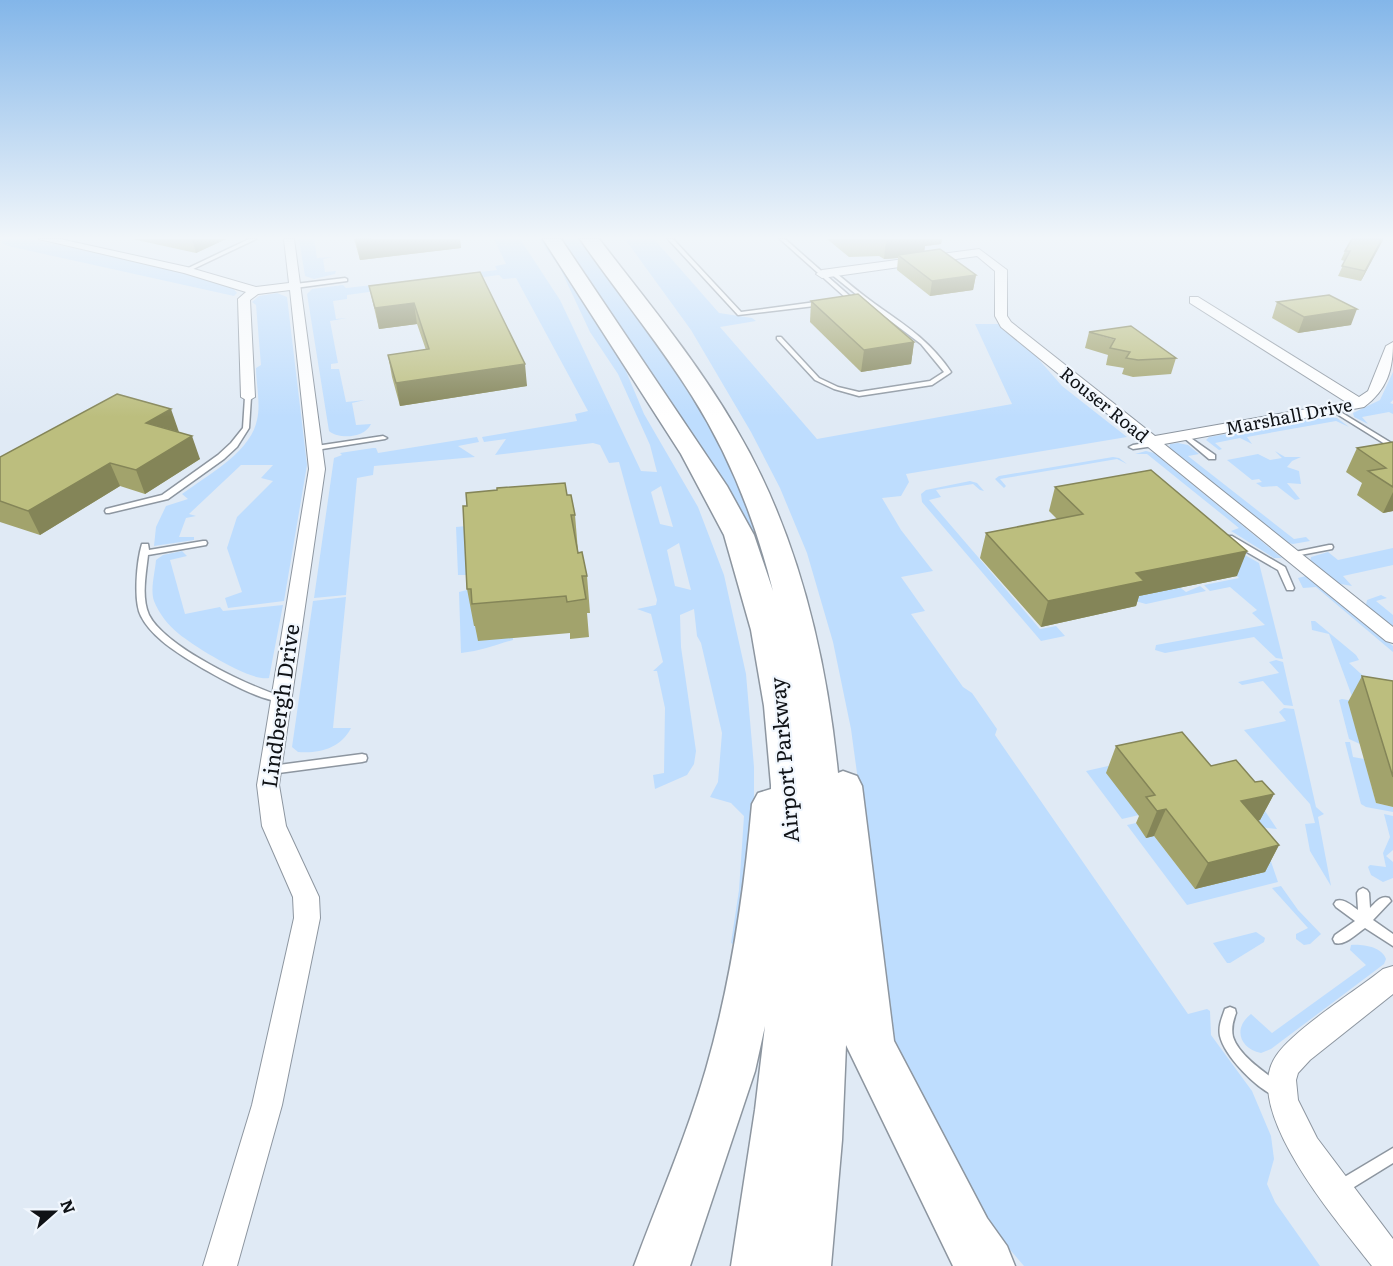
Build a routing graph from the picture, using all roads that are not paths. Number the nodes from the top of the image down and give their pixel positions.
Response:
1 (245, 298) edge
2 (297, 298) edge
3 (591, 298) edge
4 (633, 298) edge
5 (657, 298) edge
6 (725, 298) edge
7 (849, 298) edge
8 (863, 298) edge
9 (1003, 298) edge
10 (1194, 300) dead end
11 (839, 301) edge
12 (828, 303) edge
13 (779, 338) dead end
14 (1393, 346) edge
15 (248, 397) joint
16 (1359, 404) junction
17 (1334, 410) junction
18 (1185, 436) junction
19 (383, 438) dead end
20 (1145, 444) junction
21 (1393, 447) edge
22 (316, 448) junction
23 (1212, 457) dead end
24 (740, 458) junction
25 (109, 511) dead end
26 (1217, 531) edge
27 (203, 543) dead end
28 (1329, 547) dead end
29 (1291, 563) junction
30 (1290, 588) dead end
31 (759, 596) junction
32 (798, 626) junction
33 (1393, 637) edge
34 (280, 699) junction
35 (362, 758) dead end
36 (269, 770) junction
37 (1363, 893) dead end
38 (1384, 901) dead end
39 (1340, 904) dead end
40 (1365, 919) junction
41 (1339, 939) dead end
42 (1393, 941) edge
43 (1393, 978) edge
44 (1230, 1013) dead end
45 (1281, 1094) junction
46 (1393, 1155) edge
47 (1336, 1190) junction
48 (220, 1266) edge
49 (662, 1266) edge
50 (759, 1266) edge
51 (803, 1266) edge
52 (987, 1266) edge
53 (1393, 1266) edge

1 - 15 street
2 - 22 street, Lindbergh Drive
3 - 31 highway, Airport Parkway
4 - 24 highway, Airport Parkway
5 - 24 highway
6 - 12 lane
7 - 11 lane
8 - 13 lane
9 - 20 street, Rouser Road
10 - 16 street
14 - 16 street, Marshall Drive
15 - 25 lane
16 - 17 street, Marshall Drive
17 - 18 street, Marshall Drive
17 - 21 lane
18 - 20 street, Marshall Drive
18 - 23 lane
19 - 22 lane
20 - 29 street, Rouser Road
22 - 34 street, Lindbergh Drive
24 - 32 highway, Airport Parkway
26 - 29 lane
27 - 34 lane
28 - 29 lane
29 - 30 lane
29 - 33 street, Rouser Road
31 - 49 highway
31 - 50 highway, Airport Parkway
32 - 51 highway, Airport Parkway
32 - 52 highway
34 - 36 street, Lindbergh Drive
35 - 36 lane
36 - 48 street, Lindbergh Drive
37 - 40 lane
38 - 40 lane
39 - 40 lane
40 - 41 lane
40 - 42 lane
43 - 45 street
44 - 45 lane
45 - 47 street
46 - 47 lane
47 - 53 street

